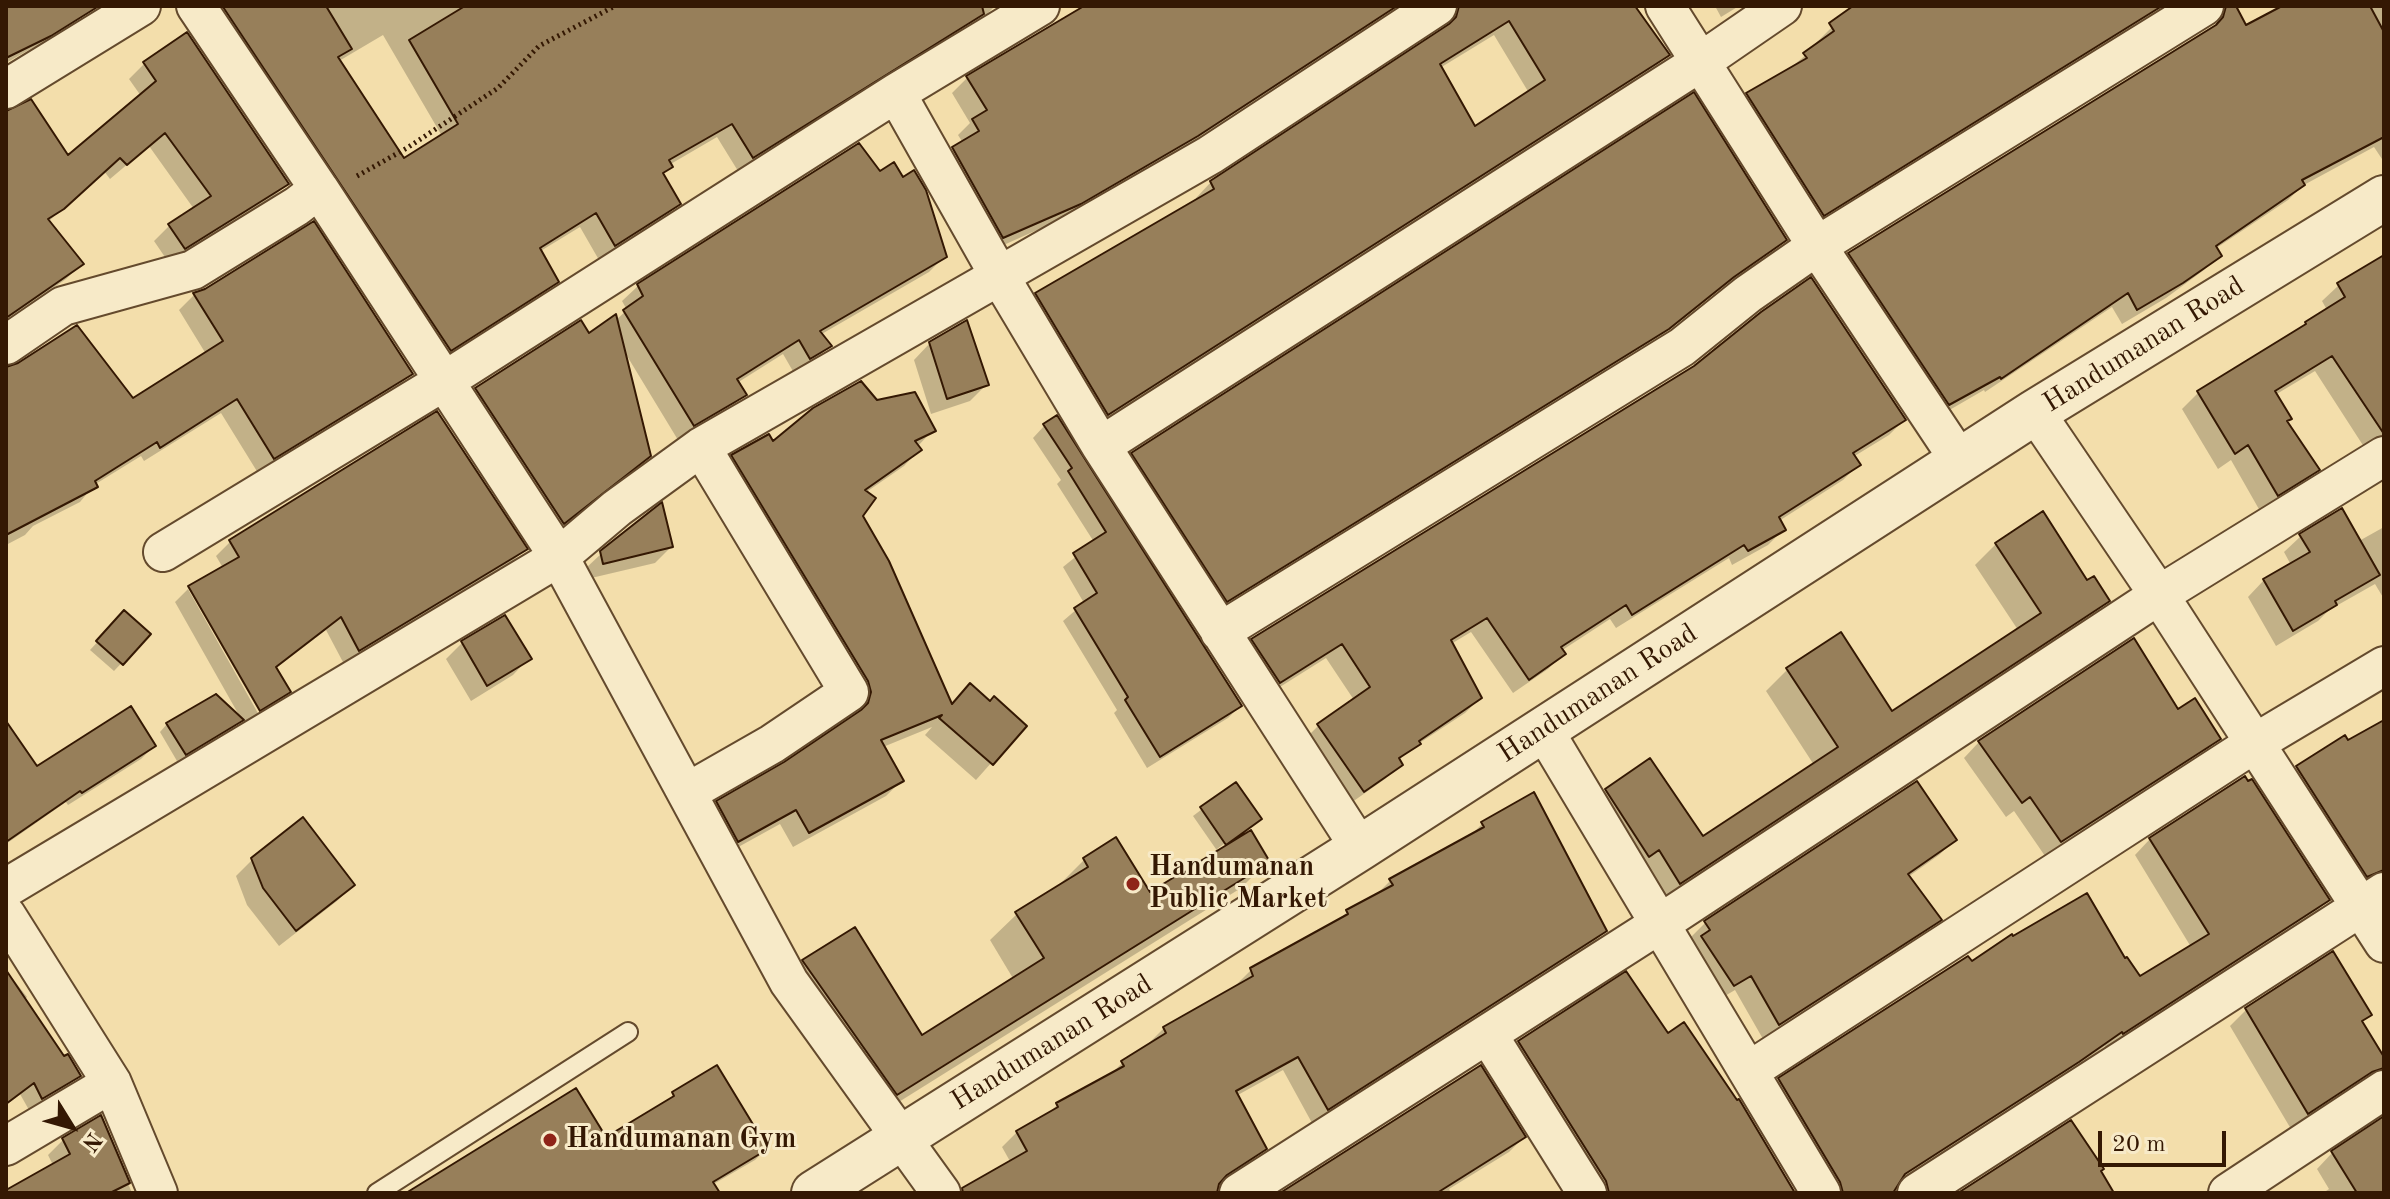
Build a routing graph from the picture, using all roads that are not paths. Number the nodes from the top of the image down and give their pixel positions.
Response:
1 (141, 6) edge
2 (196, 6) edge
3 (1040, 6) edge
4 (1437, 6) edge
5 (1665, 6) edge
6 (1782, 6) edge
7 (2204, 6) edge
8 (1702, 61) junction
9 (6, 89) edge
10 (896, 93) junction
11 (321, 191) junction
12 (2384, 198) edge
13 (1817, 246) junction
14 (1000, 277) junction
15 (6, 345) edge
16 (446, 380) junction
17 (2035, 412) junction
18 (1101, 446) junction
19 (701, 447) junction
20 (2384, 456) edge
21 (1960, 461) junction
22 (163, 552) dead end
23 (559, 557) junction
24 (2159, 595) junction
25 (1220, 632) junction
26 (2384, 666) edge
27 (1543, 729) junction
28 (2255, 743) junction
29 (688, 792) junction
30 (1360, 848) junction
31 (6, 888) edge
32 (2372, 899) edge
33 (6, 915) edge
34 (1661, 923) junction
35 (2384, 943) edge
36 (628, 1032) dead end
37 (1488, 1035) junction
38 (1749, 1071) junction
39 (112, 1083) junction
40 (2384, 1090) edge
41 (900, 1139) junction
42 (6, 1146) edge
43 (158, 1193) edge
44 (377, 1193) edge
45 (814, 1193) edge
46 (941, 1193) edge
47 (1239, 1193) edge
48 (1587, 1193) edge
49 (1821, 1193) edge
50 (1917, 1193) edge
51 (2228, 1193) edge

1 - 9 street
2 - 11 street
3 - 10 street
4 - 14 street
5 - 8 street
6 - 8 street
7 - 13 street
8 - 13 street
8 - 18 street
10 - 14 street
10 - 16 street
11 - 15 street
11 - 16 street
12 - 17 street, Handumanan Road
13 - 21 street
13 - 25 street
14 - 18 street
14 - 19 street
16 - 22 street
16 - 23 street
17 - 21 street, Handumanan Road
17 - 24 street
18 - 25 street
19 - 23 street
19 - 29 street
20 - 24 street
21 - 27 street, Handumanan Road
23 - 29 street
23 - 31 street
24 - 28 street
24 - 34 street
25 - 30 street
26 - 28 street
27 - 30 street, Handumanan Road
27 - 34 street
28 - 32 street
28 - 38 street
29 - 41 street
30 - 41 street, Handumanan Road
32 - 35 street
32 - 50 street
33 - 39 street
34 - 37 street
34 - 38 street
36 - 44 lane
37 - 47 street
37 - 48 street
38 - 49 street
39 - 42 street
39 - 43 street
40 - 51 street
41 - 45 street, Handumanan Road
41 - 46 street

